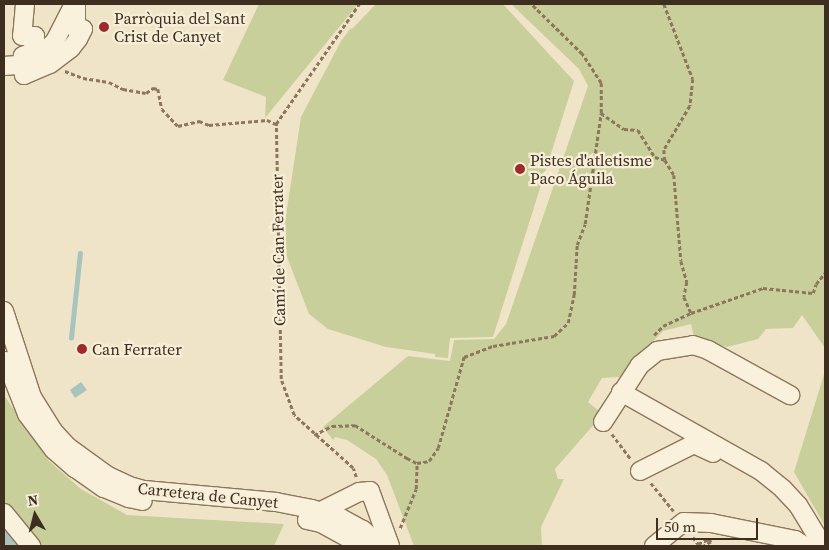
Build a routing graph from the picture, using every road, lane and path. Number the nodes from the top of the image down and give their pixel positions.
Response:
1 (25, 4) edge
2 (75, 4) edge
3 (359, 4) edge
4 (531, 4) edge
5 (664, 4) edge
6 (23, 63) junction
7 (4, 66) edge
8 (100, 80) dead end
9 (601, 113) junction
10 (276, 124) junction
11 (665, 160) junction
12 (825, 273) edge
13 (691, 314) junction
14 (4, 321) edge
15 (650, 339) dead end
16 (4, 352) edge
17 (7, 373) edge
18 (622, 392) junction
19 (790, 395) dead end
20 (603, 422) dead end
21 (314, 435) junction
22 (742, 459) junction
23 (417, 463) junction
24 (640, 471) dead end
25 (354, 494) junction
26 (375, 504) junction
27 (320, 511) junction
28 (281, 512) junction
29 (4, 513) edge
30 (352, 524) junction
31 (693, 537) dead end
32 (394, 538) edge
33 (31, 546) edge
34 (363, 546) edge
35 (369, 546) edge
36 (381, 546) edge
37 (654, 546) edge
38 (704, 546) edge
39 (805, 546) edge
40 (823, 546) edge

1 - 6 street
2 - 6 street
3 - 10 path
4 - 9 path
5 - 11 path
6 - 7 street
8 - 10 path
9 - 11 path
9 - 23 path
10 - 21 path, Camí de Can Ferrater
11 - 13 path
12 - 13 path
13 - 15 path
14 - 17 street
14 - 27 street, Carretera de Canyet
16 - 17 street, Carretera de Canyet
17 - 28 street, Carretera de Canyet
18 - 19 street
18 - 20 street
18 - 22 street
21 - 23 path
21 - 25 path, Camí de Can Ferrater
22 - 24 street
22 - 40 street
23 - 32 path
25 - 26 street
25 - 27 street
25 - 30 street
26 - 30 street
26 - 32 street
27 - 30 street, Carretera de Canyet
28 - 30 street
28 - 34 street, Carretera de Canyet
29 - 33 street
30 - 35 street
30 - 36 street, Carretera de Canyet
31 - 38 path
37 - 39 street

